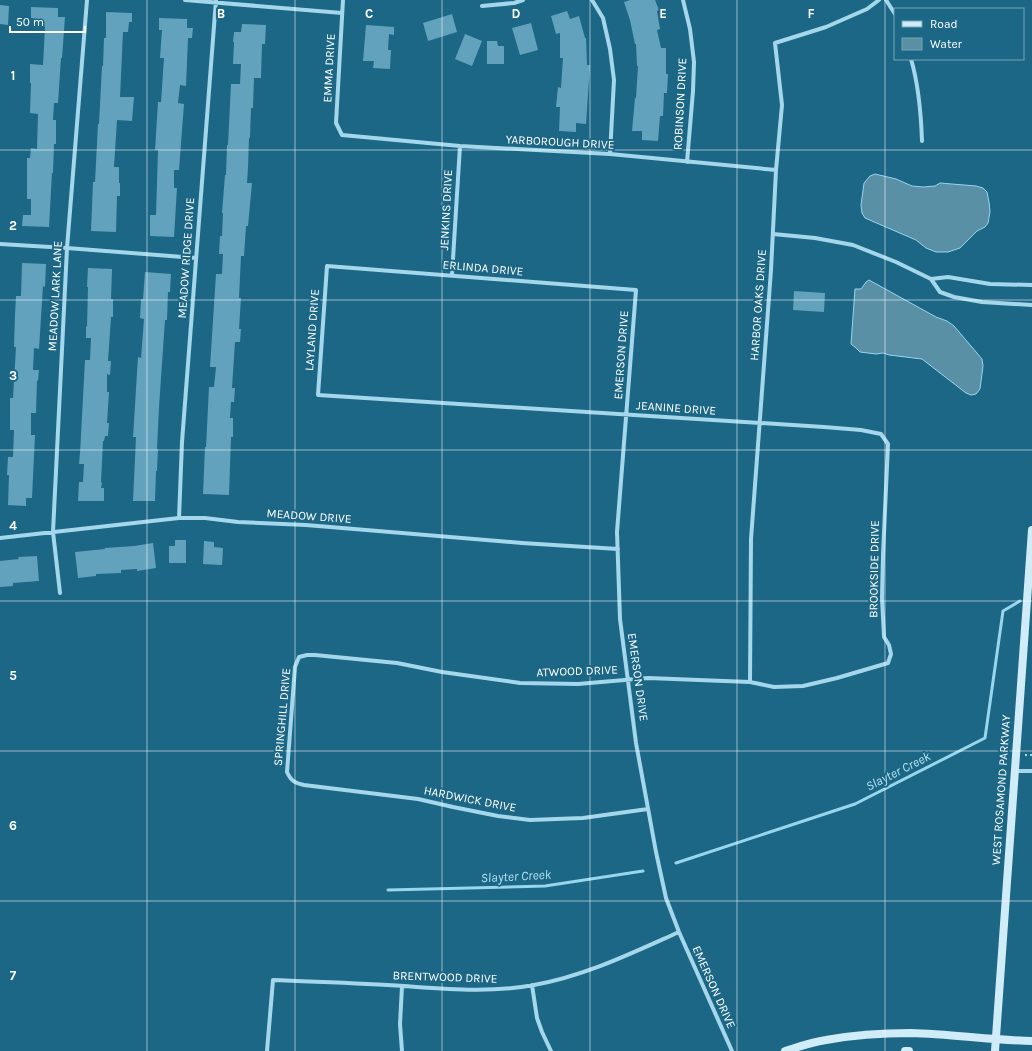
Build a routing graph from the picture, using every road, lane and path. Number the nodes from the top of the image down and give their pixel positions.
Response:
1 (87, 0) edge
2 (185, 0) edge
3 (343, 0) edge
4 (523, 0) edge
5 (592, 0) edge
6 (683, 0) edge
7 (878, 0) edge
8 (886, 0) edge
9 (216, 1) edge
10 (482, 6) dead end
11 (894, 12) edge
12 (342, 13) junction
13 (911, 60) edge
14 (342, 135) joint
15 (922, 141) dead end
16 (460, 146) junction
17 (610, 154) junction
18 (687, 162) junction
19 (776, 170) junction
20 (773, 234) junction
21 (0, 244) edge
22 (67, 248) junction
23 (196, 258) junction
24 (327, 266) joint
25 (452, 275) junction
26 (931, 279) junction
27 (1032, 285) edge
28 (636, 290) joint
29 (1032, 305) edge
30 (318, 395) joint
31 (627, 414) junction
32 (759, 423) junction
33 (887, 463) joint
34 (179, 518) junction
35 (1032, 530) edge
36 (54, 532) junction
37 (0, 538) edge
38 (618, 549) junction
39 (60, 593) dead end
40 (299, 657) joint
41 (878, 666) joint
42 (628, 679) junction
43 (750, 682) junction
44 (1032, 755) edge
45 (1024, 756) dead end
46 (1014, 770) junction
47 (1032, 771) edge
48 (289, 778) joint
49 (648, 809) junction
50 (679, 932) junction
51 (402, 986) junction
52 (532, 986) junction
53 (995, 1040) junction
54 (1032, 1041) edge
55 (267, 1051) edge
56 (402, 1051) edge
57 (551, 1051) edge
58 (732, 1051) edge
59 (785, 1051) edge
60 (905, 1051) edge
61 (909, 1051) edge
62 (995, 1051) edge

1 - 22 street, MEADOW LARK LANE
2 - 9 street
3 - 12 street, EMMA DRIVE
4 - 10 street
5 - 17 street
6 - 18 street, ROBINSON DRIVE
7 - 19 street, HARBOR OAKS DRIVE
8 - 11 street
9 - 12 street
9 - 23 street, MEADOW RIDGE DRIVE
12 - 14 street, EMMA DRIVE
13 - 15 street
14 - 16 street, YARBOROUGH DRIVE
16 - 17 street, YARBOROUGH DRIVE
16 - 25 street, JENKINS DRIVE
17 - 18 street, YARBOROUGH DRIVE
18 - 19 street, YARBOROUGH DRIVE
19 - 20 street, HARBOR OAKS DRIVE
20 - 26 street
20 - 32 street, HARBOR OAKS DRIVE
21 - 22 street
22 - 23 street
22 - 36 street, MEADOW LARK LANE
23 - 34 street, MEADOW RIDGE DRIVE
24 - 25 street, ERLINDA DRIVE
24 - 30 street, LAYLAND DRIVE
25 - 28 street, ERLINDA DRIVE
26 - 27 street
26 - 29 street
28 - 31 street, EMERSON DRIVE
30 - 31 street, JEANINE DRIVE
31 - 32 street, JEANINE DRIVE
31 - 38 street, EMERSON DRIVE
32 - 33 street, JEANINE DRIVE
32 - 43 street, HARBOR OAKS DRIVE
33 - 41 street, BROOKSIDE DRIVE
34 - 36 street, MEADOW DRIVE
34 - 38 street, MEADOW DRIVE
35 - 46 street, WEST ROSAMOND PARKWAY
36 - 37 street, MEADOW DRIVE
36 - 39 street, MEADOW LARK LANE
38 - 42 street, EMERSON DRIVE
40 - 42 street, ATWOOD DRIVE
40 - 48 street, SPRINGHILL DRIVE
41 - 43 street, ATWOOD DRIVE
42 - 43 street, ATWOOD DRIVE
42 - 49 street, EMERSON DRIVE
44 - 45 path
46 - 47 street
46 - 53 street, WEST ROSAMOND PARKWAY
48 - 49 street, HARDWICK DRIVE
49 - 50 street, EMERSON DRIVE
50 - 52 street, BRENTWOOD DRIVE
50 - 58 street, EMERSON DRIVE
51 - 52 street, BRENTWOOD DRIVE
51 - 55 street, BRENTWOOD DRIVE
51 - 56 street
52 - 57 street
53 - 54 street
53 - 59 street
53 - 62 street, WEST ROSAMOND PARKWAY
60 - 61 street

